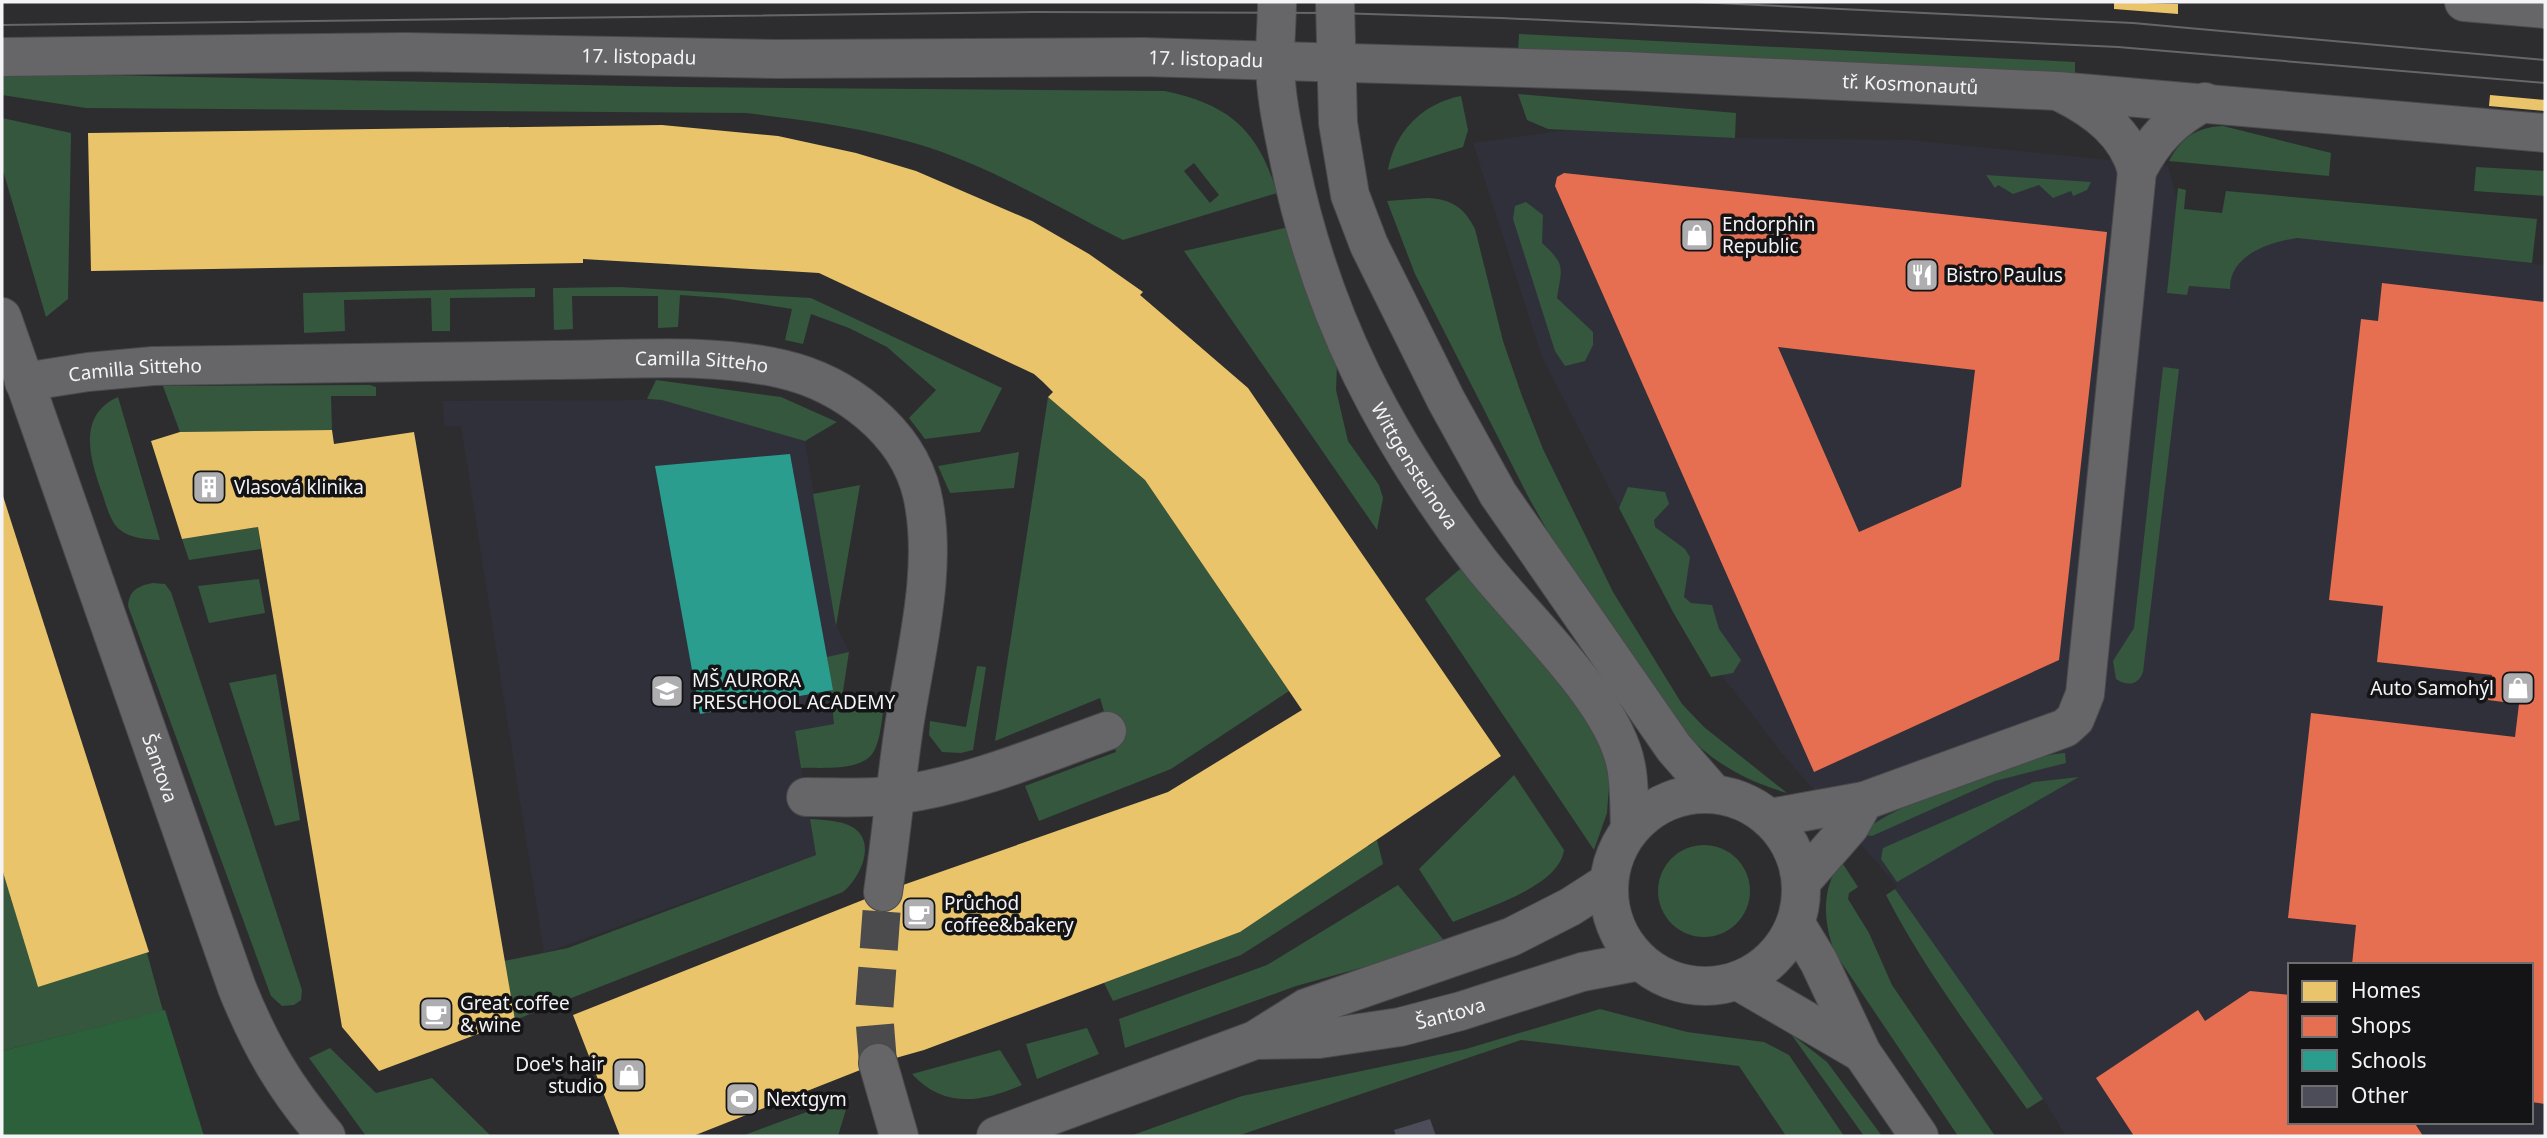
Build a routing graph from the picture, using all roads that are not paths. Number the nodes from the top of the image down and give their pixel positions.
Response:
1 (1278, 2) edge
2 (1335, 2) edge
3 (2464, 2) edge
4 (2545, 9) edge
5 (2, 57) edge
6 (1275, 61) junction
7 (1334, 63) junction
8 (2057, 91) junction
9 (2219, 103) junction
10 (2545, 133) edge
11 (2545, 139) edge
12 (2137, 171) junction
13 (2, 317) edge
14 (24, 382) junction
15 (1107, 731) dead end
16 (1714, 794) junction
17 (894, 796) junction
18 (806, 797) dead end
19 (1864, 801) junction
20 (1770, 818) junction
21 (1630, 829) junction
22 (1802, 881) junction
23 (1609, 883) junction
24 (883, 892) tunnel mouth
25 (1796, 924) junction
26 (1640, 961) junction
27 (1738, 981) junction
28 (1255, 1040) junction
29 (1861, 1054) junction
30 (878, 1063) tunnel mouth
31 (326, 1136) edge
32 (899, 1136) edge
33 (996, 1136) edge
34 (1919, 1136) edge

1 - 6 street, Wittgensteinova
2 - 7 street
3 - 4 street
5 - 6 street, 17. listopadu
6 - 7 street, tř. Kosmonautů
6 - 21 street, Wittgensteinova
7 - 8 street, tř. Kosmonautů
7 - 16 street
8 - 9 street, tř. Kosmonautů
8 - 12 street
9 - 10 street, tř. Kosmonautů
9 - 11 street
9 - 12 street
12 - 19 street
13 - 14 street, Šantova
14 - 17 street, Camilla Sitteho
14 - 31 street, Šantova
15 - 17 street
16 - 20 street
16 - 21 street
17 - 18 street
17 - 24 street, Camilla Sitteho
19 - 20 street
19 - 22 street
20 - 22 street
21 - 23 street
22 - 25 street
23 - 26 street
23 - 28 street, Šantova
25 - 27 street
25 - 29 street
26 - 27 street
26 - 28 street, Šantova
27 - 29 street
28 - 33 street, Šantova
29 - 34 street
30 - 32 street

